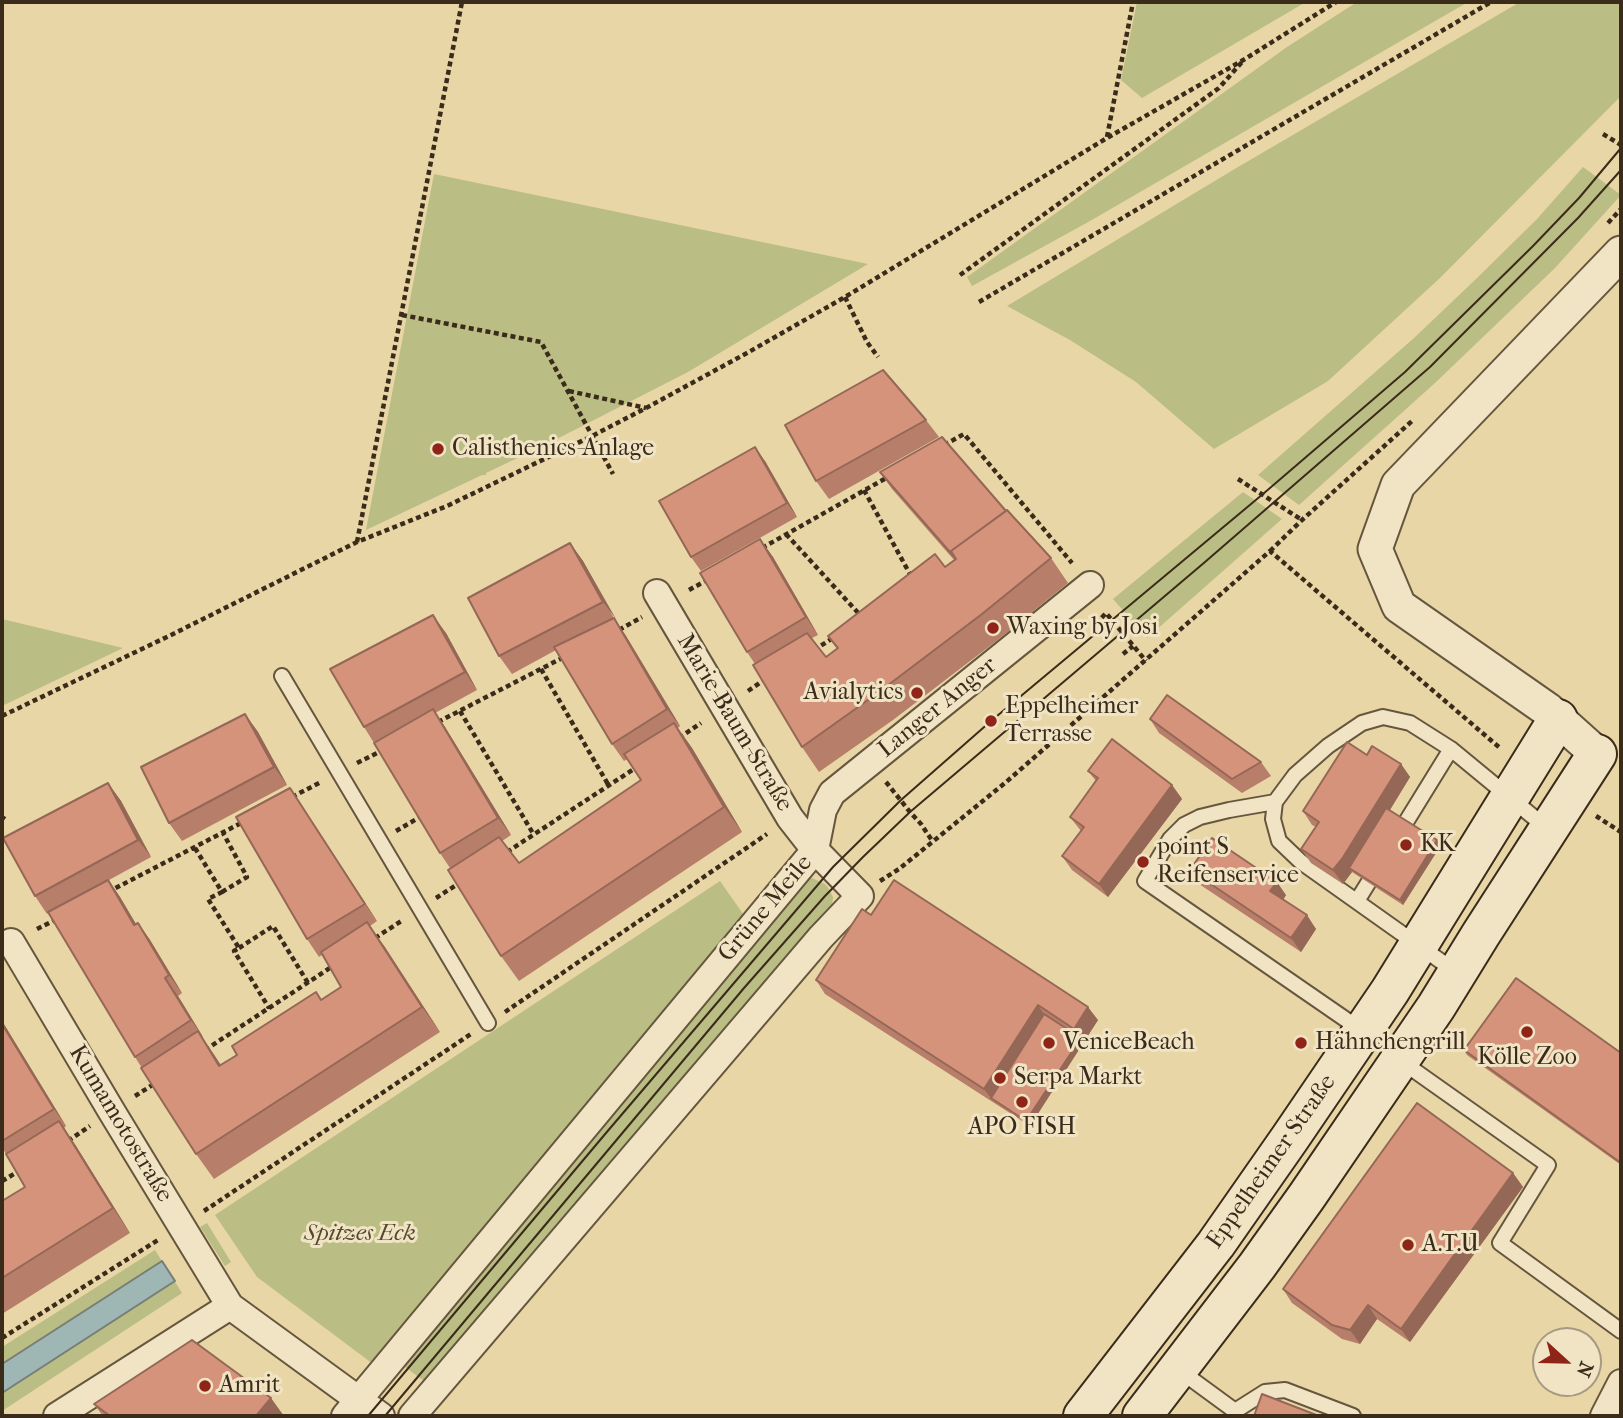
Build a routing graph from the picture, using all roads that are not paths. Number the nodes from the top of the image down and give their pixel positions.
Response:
1 (1621, 253) edge
2 (1090, 585) road end
3 (660, 599) road end
4 (282, 676) dead end
5 (1558, 719) junction
6 (1451, 749) junction
7 (1597, 754) joint
8 (1518, 783) junction
9 (1275, 802) junction
10 (1548, 830) junction
11 (815, 849) junction
12 (1357, 901) junction
13 (11, 942) road end
14 (1418, 945) junction
15 (1458, 972) junction
16 (488, 1023) dead end
17 (1362, 1031) junction
18 (1400, 1060) junction
19 (230, 1306) junction
20 (1621, 1331) edge
21 (1178, 1369) junction
22 (1621, 1383) edge
23 (352, 1408) edge
24 (57, 1416) edge
25 (381, 1416) edge
26 (412, 1416) edge
27 (1083, 1416) edge
28 (1142, 1416) edge
29 (1353, 1416) edge
30 (1604, 1416) edge

1 - 5 street
2 - 11 street, Langer Anger
3 - 11 street, Marie-Baum-Straße
4 - 16 lane
5 - 7 street
5 - 8 main road, Eppelheimer Straße
6 - 8 lane
6 - 9 lane
6 - 12 lane
7 - 10 main road, Eppelheimer Straße
8 - 10 lane
8 - 14 main road, Eppelheimer Straße
9 - 12 lane
9 - 17 lane
10 - 15 main road, Eppelheimer Straße
11 - 23 street, Grüne Meile
11 - 26 street, Grüne Meile
12 - 14 lane
13 - 19 street, Kumamotostraße
14 - 15 lane
14 - 17 main road, Eppelheimer Straße
15 - 18 main road, Eppelheimer Straße
17 - 27 main road, Eppelheimer Straße
18 - 20 lane
18 - 21 main road, Eppelheimer Straße
19 - 23 street
19 - 24 street
21 - 28 main road, Eppelheimer Straße
21 - 29 lane
22 - 30 street
23 - 25 street

